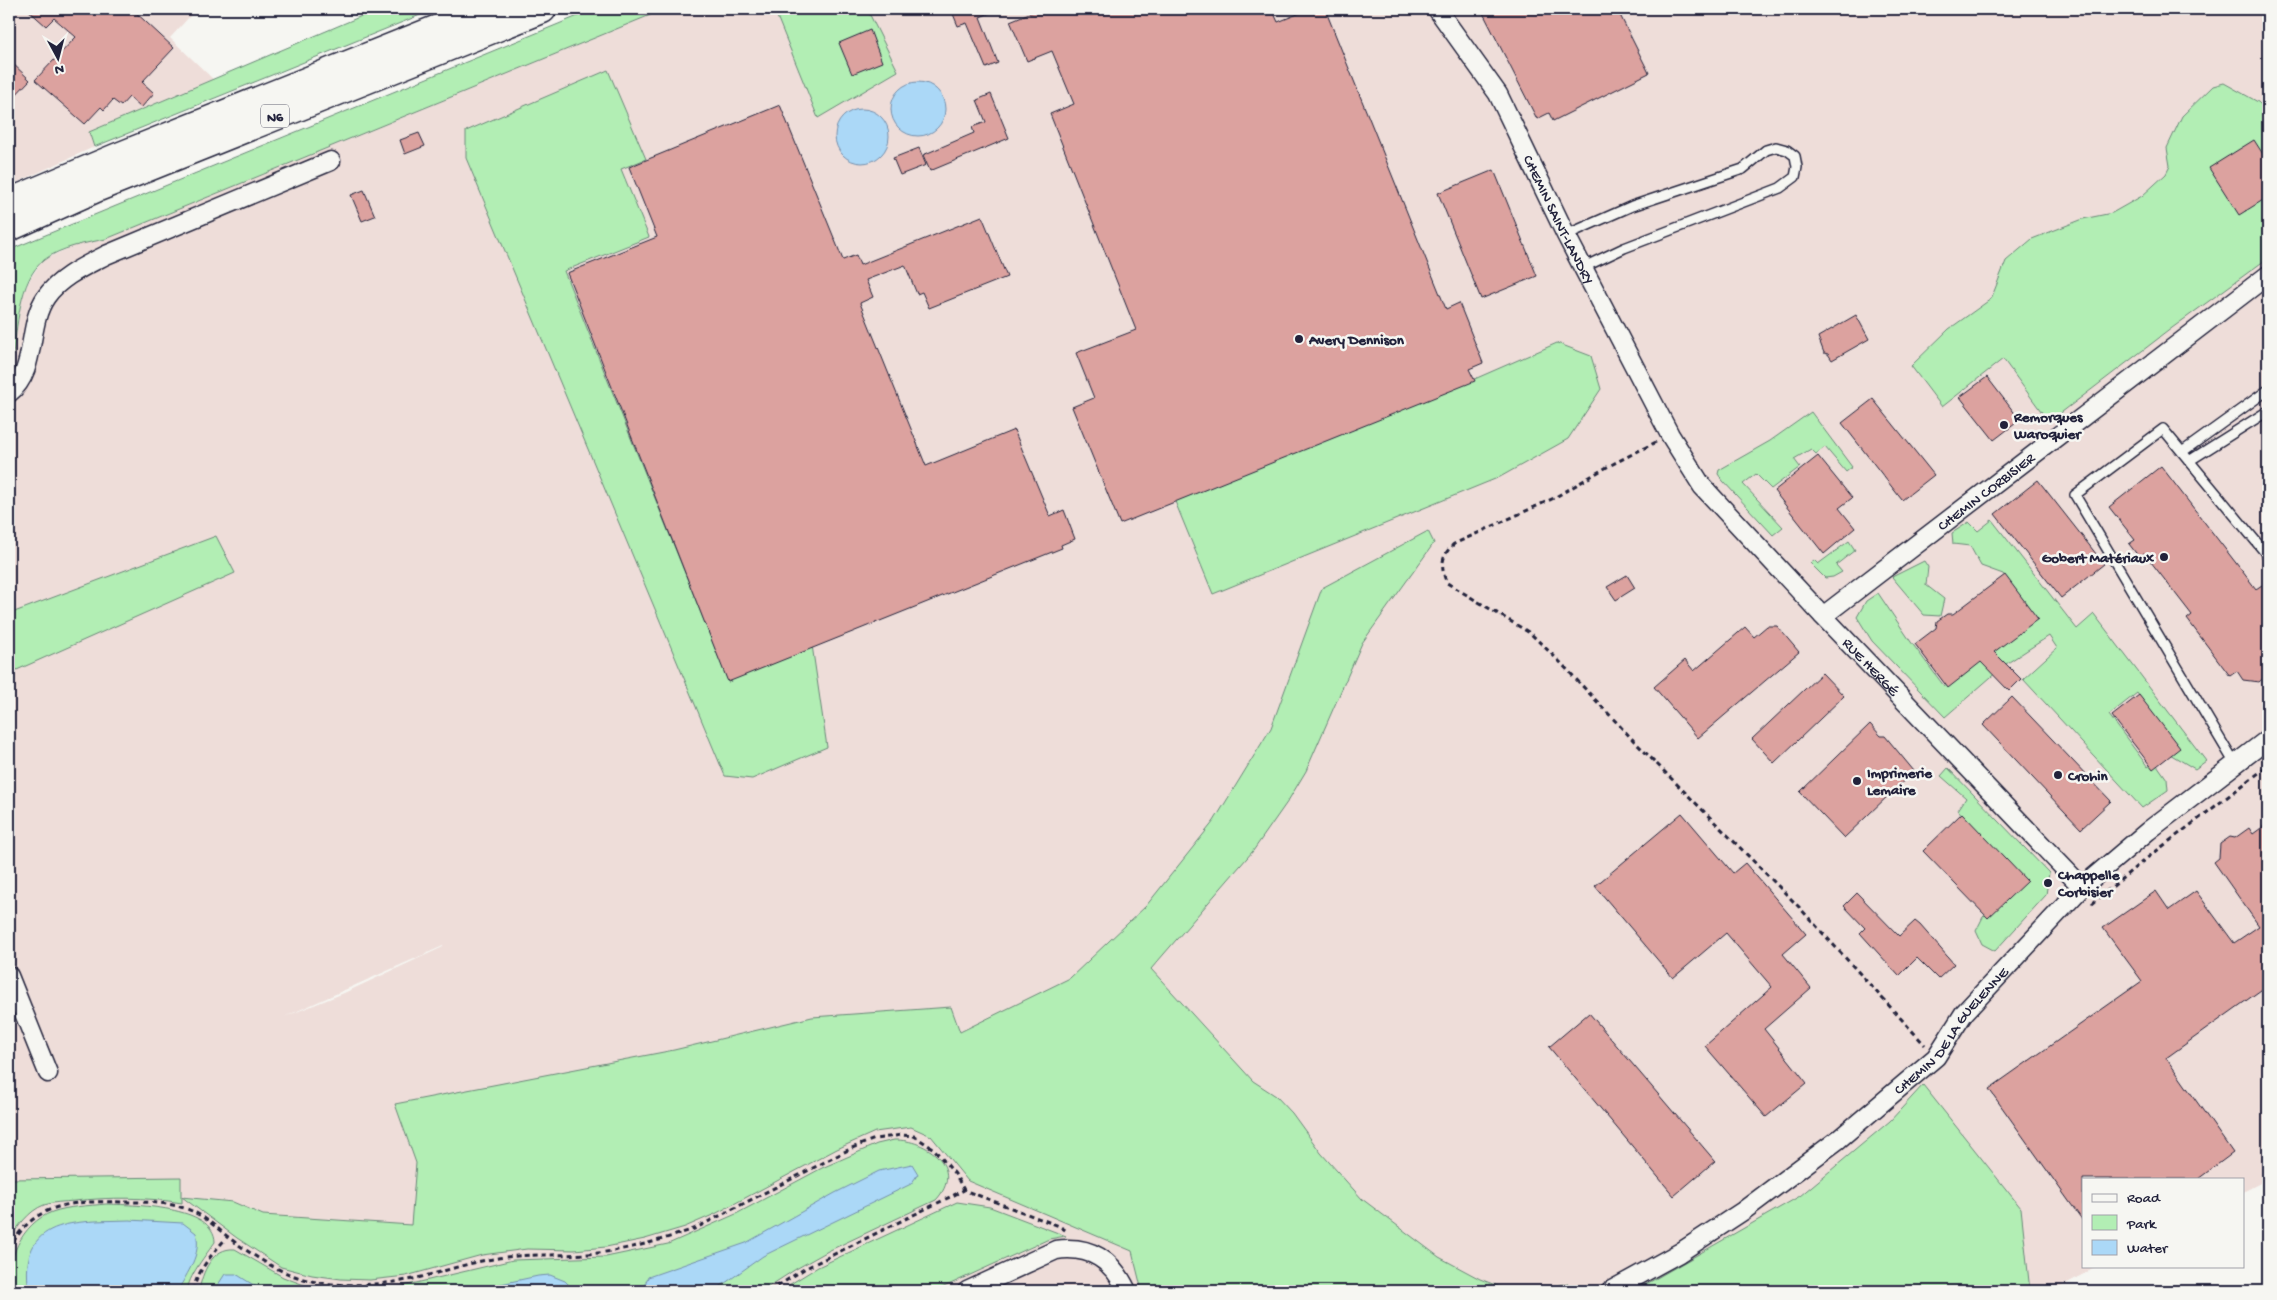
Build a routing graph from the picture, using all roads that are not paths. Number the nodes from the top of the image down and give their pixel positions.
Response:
1 (488, 9) edge
2 (542, 9) edge
3 (1437, 9) edge
4 (331, 161) dead end
5 (9, 204) edge
6 (9, 227) edge
7 (1566, 235) junction
8 (1584, 267) junction
9 (2268, 275) edge
10 (2268, 390) edge
11 (9, 393) edge
12 (2268, 411) edge
13 (1670, 435) joint
14 (2182, 452) junction
15 (2189, 461) junction
16 (2268, 556) edge
17 (1823, 616) junction
18 (2268, 739) edge
19 (2235, 764) junction
20 (2082, 887) junction
21 (9, 976) edge
22 (48, 1073) dead end
23 (967, 1291) edge
24 (1128, 1291) edge
25 (1610, 1291) edge

1 - 5 main road, N6
2 - 6 main road, N6
3 - 7 street, CHEMIN SAINT-LANDRY
4 - 11 street
7 - 8 street, CHEMIN SAINT-LANDRY
7 - 8 lane
8 - 13 street, CHEMIN SAINT-LANDRY
9 - 17 street, CHEMIN CORBISIER
10 - 14 lane
12 - 15 lane
13 - 17 street, RUE HERGÉ
14 - 15 lane
14 - 19 lane
15 - 16 lane
17 - 20 street, RUE HERGÉ
18 - 19 street, CHEMIN DE LA GUELENNE
19 - 20 street, CHEMIN DE LA GUELENNE
20 - 25 street, CHEMIN DE LA GUELENNE
21 - 22 street
23 - 24 street

